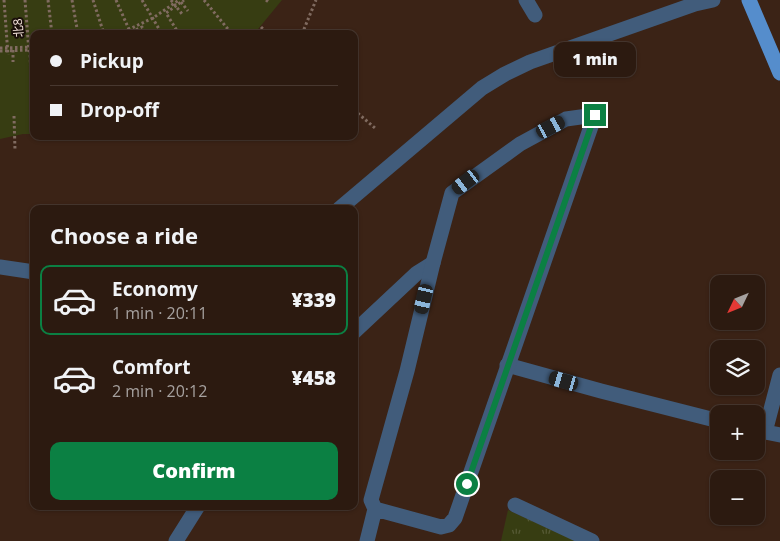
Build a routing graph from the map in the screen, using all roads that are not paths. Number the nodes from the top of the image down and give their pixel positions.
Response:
1 (526, 0) edge
2 (713, 0) edge
3 (749, 0) edge
4 (535, 16) dead end
5 (780, 73) edge
6 (344, 205) edge
7 (433, 263) junction
8 (0, 267) edge
9 (30, 271) edge
10 (358, 328) edge
11 (507, 365) junction
12 (780, 375) edge
13 (765, 417) edge
14 (710, 418) edge
15 (765, 432) edge
16 (780, 435) edge
17 (515, 505) dead end
18 (376, 509) junction
19 (195, 510) edge
20 (176, 541) edge
21 (367, 541) edge
22 (592, 541) edge

1 - 4 street
2 - 6 street
3 - 5 main road
7 - 10 street
7 - 11 street
7 - 18 street
8 - 9 street
11 - 14 street
11 - 18 street
12 - 13 street
15 - 16 street
17 - 22 street
18 - 21 street
19 - 20 street

